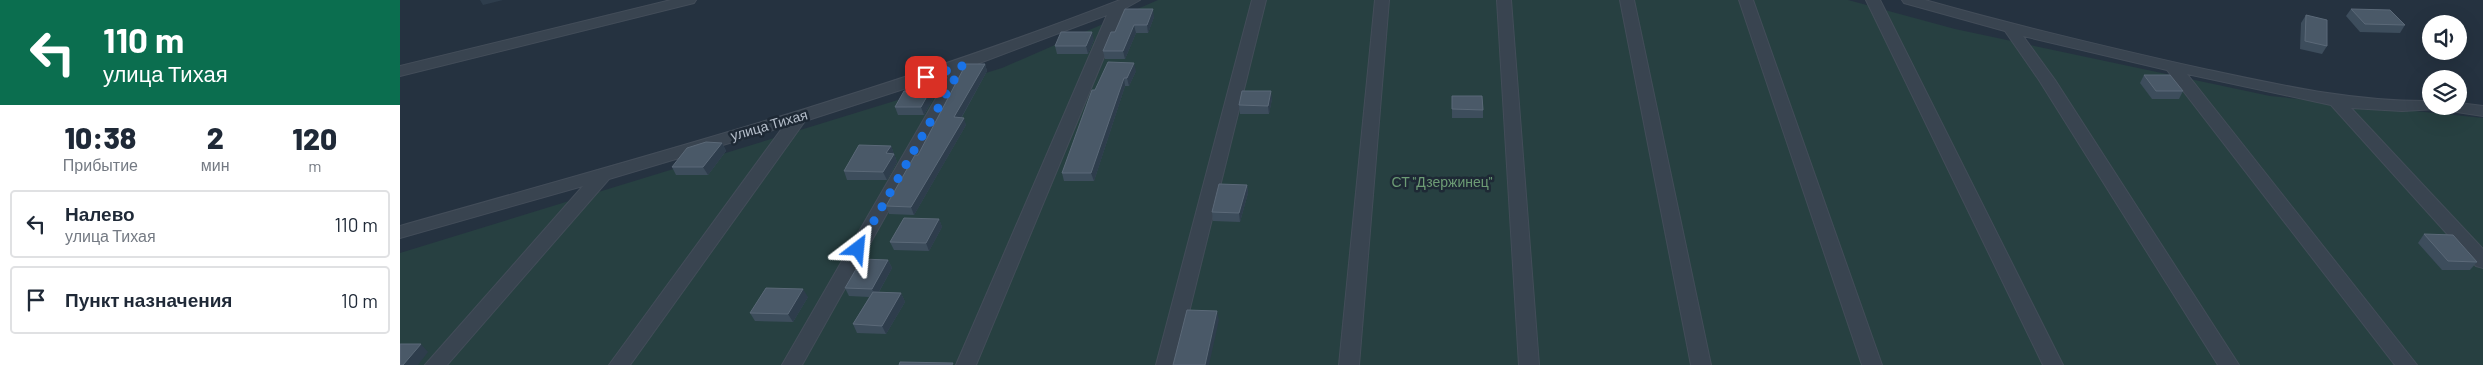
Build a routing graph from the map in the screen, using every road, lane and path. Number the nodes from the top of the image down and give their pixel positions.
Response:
1 (689, 0) edge
2 (1259, 0) edge
3 (1382, 0) edge
4 (1504, 0) edge
5 (1627, 0) edge
6 (1746, 0) edge
7 (1873, 0) edge
8 (1909, 0) edge
9 (1125, 3) edge
10 (2012, 30) junction
11 (962, 66) junction
12 (2173, 67) junction
13 (400, 71) edge
14 (2338, 103) junction
15 (2422, 106) edge
16 (2467, 109) edge
17 (2483, 111) edge
18 (800, 116) junction
19 (603, 174) junction
20 (400, 232) edge
21 (2483, 261) edge
22 (434, 365) edge
23 (619, 365) edge
24 (792, 365) edge
25 (966, 365) edge
26 (1166, 365) edge
27 (1349, 365) edge
28 (1529, 365) edge
29 (1701, 365) edge
30 (1872, 365) edge
31 (2053, 365) edge
32 (2229, 365) edge
33 (2407, 365) edge

1 - 13 street
2 - 26 street
3 - 27 street
4 - 28 street
5 - 29 street
6 - 30 street
7 - 31 street
8 - 10 street
9 - 11 street, улица Тихая
9 - 25 street
10 - 12 street
10 - 32 street
11 - 18 street, улица Тихая
11 - 24 street
12 - 14 street
12 - 33 street
14 - 15 street
14 - 21 street
16 - 17 street
18 - 19 street, улица Тихая
18 - 23 street
19 - 20 street, улица Тихая
19 - 22 street

